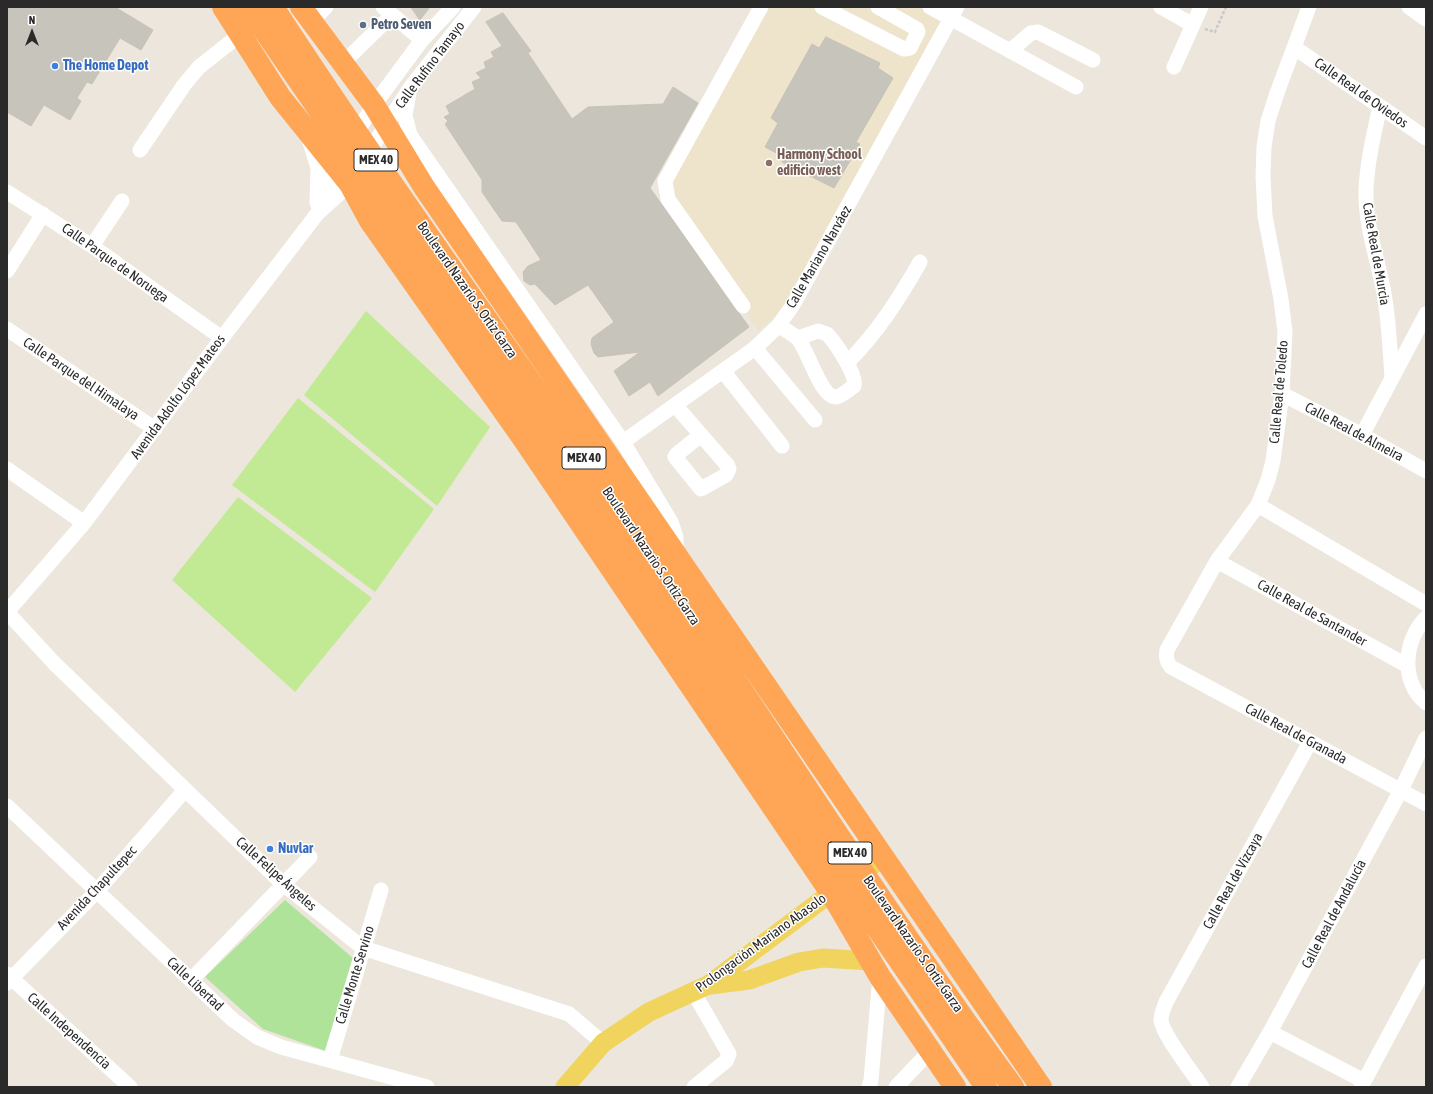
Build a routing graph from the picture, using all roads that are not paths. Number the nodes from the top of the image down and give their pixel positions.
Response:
1 (222, 7) edge
2 (248, 7) edge
3 (273, 7) edge
4 (326, 7) edge
5 (453, 7) edge
6 (474, 7) edge
7 (761, 7) edge
8 (822, 7) edge
9 (878, 7) edge
10 (930, 7) edge
11 (1160, 7) edge
12 (1201, 7) edge
13 (1309, 7) edge
14 (1409, 7) edge
15 (388, 11) edge
16 (955, 13) edge
17 (306, 15) edge
18 (1426, 18) edge
19 (1193, 25) junction
20 (242, 34) junction
21 (422, 40) junction
22 (1295, 48) junction
23 (1010, 50) junction
24 (337, 56) junction
25 (1093, 60) dead end
26 (1174, 66) dead end
27 (1076, 87) dead end
28 (410, 88) junction
29 (280, 97) junction
30 (374, 105) junction
31 (1380, 106) junction
32 (386, 124) junction
33 (306, 131) junction
34 (1426, 138) edge
35 (140, 150) dead end
36 (335, 166) junction
37 (350, 184) junction
38 (424, 187) junction
39 (7, 192) edge
40 (122, 201) dead end
41 (43, 214) junction
42 (317, 214) junction
43 (370, 221) junction
44 (92, 246) junction
45 (920, 262) dead end
46 (7, 271) edge
47 (453, 287) junction
48 (743, 306) dead end
49 (1426, 314) edge
50 (778, 326) junction
51 (7, 329) edge
52 (222, 338) junction
53 (798, 338) junction
54 (755, 348) junction
55 (847, 363) junction
56 (722, 371) junction
57 (1392, 378) junction
58 (1282, 394) junction
59 (675, 405) junction
60 (814, 420) dead end
61 (155, 428) junction
62 (701, 435) dead end
63 (1362, 435) junction
64 (524, 440) junction
65 (623, 442) junction
66 (782, 446) dead end
67 (560, 460) junction
68 (7, 469) edge
69 (1426, 471) edge
70 (1258, 505) junction
71 (84, 523) junction
72 (639, 537) junction
73 (676, 554) junction
74 (1217, 561) junction
75 (1426, 604) edge
76 (7, 612) edge
77 (1426, 618) edge
78 (1167, 662) joint
79 (1408, 666) junction
80 (762, 682) junction
81 (1426, 703) edge
82 (1426, 738) edge
83 (1310, 742) junction
84 (185, 790) junction
85 (1401, 790) junction
86 (1426, 804) edge
87 (7, 806) edge
88 (310, 857) dead end
89 (883, 858) junction
90 (283, 884) junction
91 (97, 890) junction
92 (381, 890) dead end
93 (831, 893) junction
94 (363, 948) junction
95 (1426, 966) edge
96 (876, 969) junction
97 (9, 979) edge
98 (191, 980) junction
99 (701, 989) junction
100 (1270, 1032) junction
101 (603, 1043) junction
102 (931, 1050) junction
103 (330, 1060) junction
104 (1363, 1084) edge
105 (874, 1085) edge
106 (1038, 1085) edge
107 (130, 1087) edge
108 (427, 1087) edge
109 (565, 1087) edge
110 (694, 1087) edge
111 (896, 1087) edge
112 (955, 1087) edge
113 (986, 1087) edge
114 (1013, 1087) edge
115 (1202, 1087) edge
116 (1238, 1087) edge

1 - 20 highway
2 - 47 highway, Boulevard Nazario S. Ortiz Garza / MEX 40
3 - 47 highway, Boulevard Nazario S. Ortiz Garza / MEX 40
4 - 17 street
5 - 21 street, Calle Rufino Tamayo
6 - 28 street, Calle Rufino Tamayo
7 - 48 street
8 - 9 street
10 - 16 street
11 - 19 street
12 - 19 street
13 - 22 street, Calle Real de Toledo
14 - 18 street
15 - 21 street
15 - 24 street
16 - 23 street
16 - 50 street, Calle Mariano Narváez
17 - 24 highway
19 - 26 street
20 - 29 highway
20 - 35 street
21 - 30 street, Calle Rufino Tamayo
22 - 31 street, Calle Real de Oviedos
22 - 58 street, Calle Real de Toledo
23 - 25 street
23 - 27 street
24 - 29 highway
24 - 30 highway
28 - 32 street, Calle Rufino Tamayo
28 - 65 street
29 - 33 highway
30 - 32 highway
30 - 36 street, Calle Rufino Tamayo
31 - 34 street, Calle Real de Oviedos
31 - 57 street, Calle Real de Murcia
32 - 37 street, Calle Rufino Tamayo
32 - 38 highway
33 - 36 highway
33 - 42 street
36 - 37 highway
36 - 42 street, Calle Rufino Tamayo
37 - 42 street, Avenida Adolfo López Mateos
37 - 43 highway
38 - 43 highway
38 - 73 highway
39 - 41 street, Calle Parque de Noruega
40 - 44 street
41 - 44 street, Calle Parque de Noruega
41 - 46 street
42 - 52 street, Avenida Adolfo López Mateos
43 - 64 highway
44 - 52 street, Calle Parque de Noruega
45 - 55 street
47 - 67 highway, Boulevard Nazario S. Ortiz Garza / MEX 40
47 - 72 highway, Boulevard Nazario S. Ortiz Garza / MEX 40
49 - 57 street
50 - 53 street
50 - 54 street, Calle Mariano Narváez
51 - 61 street, Calle Parque del Himalaya
52 - 61 street, Avenida Adolfo López Mateos
53 - 55 street
53 - 55 street
54 - 56 street, Calle Mariano Narváez
54 - 60 street
56 - 59 street, Calle Mariano Narváez
56 - 66 street
57 - 63 street
58 - 63 street, Calle Real de Almeira
58 - 70 street, Calle Real de Toledo
59 - 62 street
59 - 65 street, Calle Mariano Narváez
61 - 71 street, Avenida Adolfo López Mateos
63 - 69 street, Calle Real de Almeira
64 - 67 highway
64 - 93 highway
65 - 73 street
67 - 113 highway, Boulevard Nazario S. Ortiz Garza / MEX 40
68 - 71 street
70 - 74 street, Calle Real de Toledo
70 - 75 street
71 - 76 street, Avenida Adolfo López Mateos
72 - 80 highway
72 - 114 highway, Boulevard Nazario S. Ortiz Garza / MEX 40
73 - 80 highway
74 - 78 street, Calle Real de Toledo
74 - 79 street, Calle Real de Santander
76 - 84 street, Calle Felipe Ángeles
77 - 79 street
78 - 83 street, Calle Real de Granada
79 - 81 street
80 - 89 highway
82 - 85 street, Calle Real de Andalucía
83 - 85 street, Calle Real de Granada
83 - 115 street, Calle Real de Vizcaya
84 - 90 street, Calle Felipe Ángeles
84 - 91 street, Avenida Chapultepec
85 - 86 street, Calle Real de Granada
85 - 100 street, Calle Real de Andalucía
87 - 91 street, Calle Libertad
88 - 90 street
89 - 93 main road, Prolongación Mariano Abasolo
89 - 106 highway
90 - 94 street, Calle Felipe Ángeles
90 - 98 street
91 - 97 street, Avenida Chapultepec
91 - 98 street, Calle Libertad
92 - 94 street, Calle Monte Servino
93 - 96 highway
93 - 99 main road, Prolongación Mariano Abasolo
94 - 101 street, Calle Felipe Ángeles
94 - 103 street, Calle Monte Servino
95 - 104 street
96 - 99 main road
96 - 102 highway
96 - 105 street
97 - 107 street, Calle Independencia
98 - 103 street, Calle Libertad
99 - 101 main road, Prolongación Mariano Abasolo
99 - 110 street
100 - 104 street
100 - 116 street, Calle Real de Andalucía
101 - 109 main road, Prolongación Mariano Abasolo
102 - 111 street
102 - 112 highway
103 - 108 street, Calle Libertad

